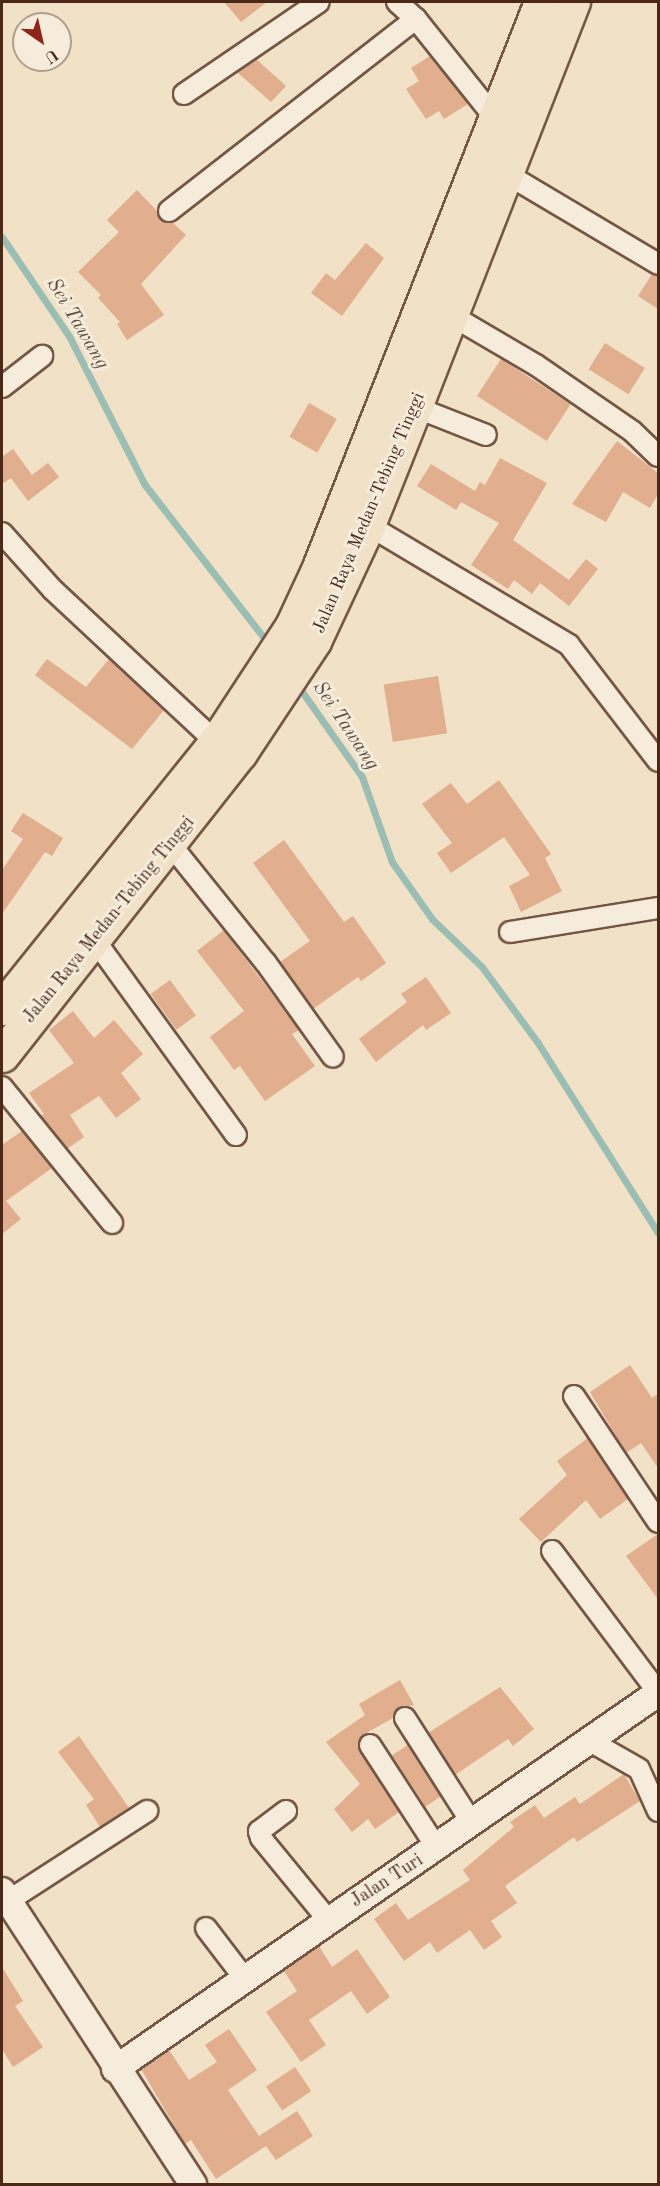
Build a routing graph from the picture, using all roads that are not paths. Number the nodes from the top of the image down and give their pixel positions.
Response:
1 (319, 2) edge
2 (397, 2) edge
3 (541, 2) edge
4 (573, 2) edge
5 (416, 19) junction
6 (184, 94) dead end
7 (495, 118) junction
8 (505, 173) junction
9 (169, 211) dead end
10 (658, 264) edge
11 (449, 314) junction
12 (42, 356) dead end
13 (2, 387) edge
14 (415, 407) junction
15 (486, 435) dead end
16 (658, 456) edge
17 (368, 525) junction
18 (4, 540) edge
19 (303, 633) junction
20 (275, 678) junction
21 (216, 742) junction
22 (658, 761) edge
23 (171, 845) junction
24 (658, 908) edge
25 (510, 932) dead end
26 (94, 939) junction
27 (2, 1008) edge
28 (2, 1055) edge
29 (333, 1057) dead end
30 (2, 1088) edge
31 (236, 1135) dead end
32 (112, 1223) dead end
33 (574, 1396) dead end
34 (658, 1522) edge
35 (552, 1551) dead end
36 (658, 1693) edge
37 (405, 1718) dead end
38 (590, 1741) junction
39 (370, 1745) dead end
40 (147, 1811) dead end
41 (286, 1811) dead end
42 (658, 1811) edge
43 (472, 1823) junction
44 (437, 1848) junction
45 (5, 1896) edge
46 (328, 1920) junction
47 (206, 1929) dead end
48 (245, 1979) junction
49 (115, 2068) junction
50 (193, 2184) edge

1 - 6 street
2 - 5 street
3 - 7 highway, Jalan Raya Medan-Tebing Tinggi
4 - 8 highway, Jalan Raya Medan-Tebing Tinggi
5 - 7 street
5 - 9 street
7 - 19 highway, Jalan Raya Medan-Tebing Tinggi
8 - 10 street
8 - 11 highway, Jalan Raya Medan-Tebing Tinggi
11 - 14 highway, Jalan Raya Medan-Tebing Tinggi
11 - 16 street
12 - 13 street
14 - 15 street
14 - 17 highway, Jalan Raya Medan-Tebing Tinggi
17 - 19 highway, Jalan Raya Medan-Tebing Tinggi
17 - 22 street
18 - 21 street
19 - 20 highway, Jalan Raya Medan-Tebing Tinggi
20 - 21 highway, Jalan Raya Medan-Tebing Tinggi
20 - 23 highway, Jalan Raya Medan-Tebing Tinggi
21 - 27 highway, Jalan Raya Medan-Tebing Tinggi
23 - 26 highway, Jalan Raya Medan-Tebing Tinggi
23 - 29 street
24 - 25 street
26 - 28 highway, Jalan Raya Medan-Tebing Tinggi
26 - 31 street
30 - 32 street
33 - 34 street
35 - 36 street
36 - 38 street, Jalan Turi
37 - 43 street
38 - 42 street
38 - 43 street, Jalan Turi
39 - 44 street
40 - 45 street
41 - 46 street
43 - 44 street, Jalan Turi
44 - 46 street, Jalan Turi
45 - 49 street
46 - 48 street, Jalan Turi
47 - 48 street
48 - 49 street, Jalan Turi
49 - 50 street

